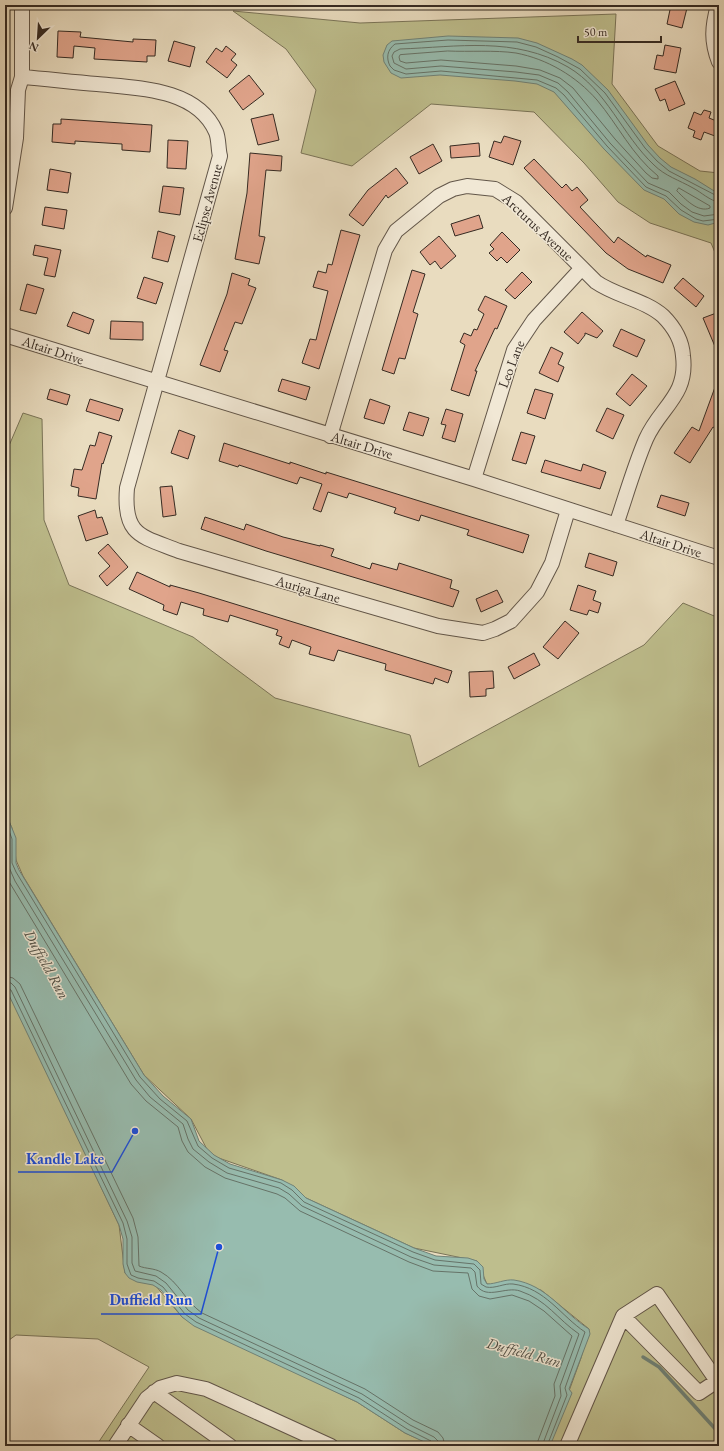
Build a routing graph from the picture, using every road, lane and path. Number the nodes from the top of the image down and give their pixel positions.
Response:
1 (22, 5) edge
2 (718, 5) edge
3 (719, 62) edge
4 (22, 77) junction
5 (5, 208) edge
6 (582, 268) junction
7 (5, 335) edge
8 (158, 383) junction
9 (330, 436) junction
10 (474, 479) junction
11 (568, 510) junction
12 (616, 525) junction
13 (719, 558) edge
14 (623, 1316) junction
15 (154, 1392) junction
16 (128, 1425) junction
17 (116, 1446) edge
18 (158, 1446) edge
19 (230, 1446) edge
20 (331, 1446) edge
21 (567, 1446) edge

1 - 4 street
2 - 3 street
4 - 5 street
4 - 8 street, Eclipse Avenue
6 - 9 street, Arcturus Avenue
6 - 10 street, Leo Lane
6 - 12 street, Arcturus Avenue
7 - 8 street, Altair Drive
8 - 9 street, Altair Drive
8 - 11 street, Auriga Lane
9 - 10 street, Altair Drive
10 - 11 street, Altair Drive
11 - 12 street, Altair Drive
12 - 13 street, Altair Drive
14 - 14 street
14 - 21 street
15 - 16 street
15 - 19 street
15 - 20 street
16 - 17 street
16 - 18 street

